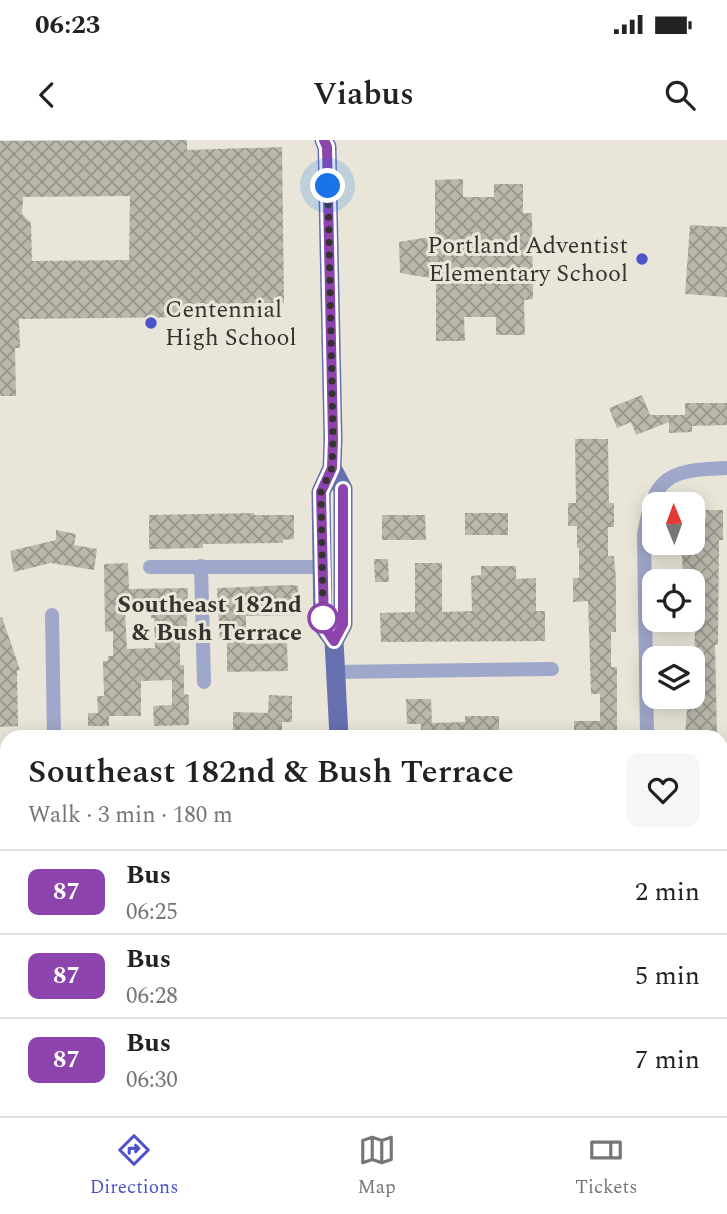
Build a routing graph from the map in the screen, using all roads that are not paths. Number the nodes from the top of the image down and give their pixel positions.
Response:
1 (327, 142) edge
2 (332, 468) junction
3 (727, 468) edge
4 (201, 566) junction
5 (150, 567) dead end
6 (323, 567) junction
7 (52, 615) dead end
8 (334, 641) junction
9 (552, 669) dead end
10 (334, 672) junction
11 (204, 682) dead end
12 (54, 730) edge
13 (338, 730) edge
14 (647, 730) edge

1 - 2 main road
2 - 6 main road
2 - 8 main road
3 - 14 street
4 - 5 street
4 - 6 street
4 - 11 street
6 - 8 main road
7 - 12 street
8 - 10 main road
9 - 10 street
10 - 13 main road

